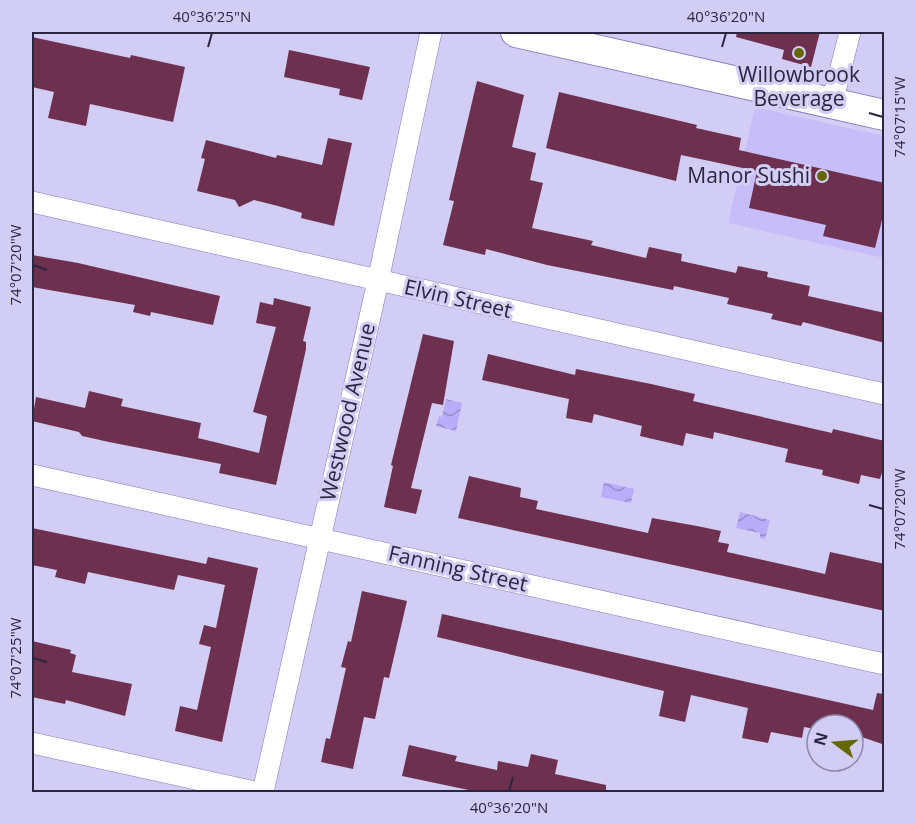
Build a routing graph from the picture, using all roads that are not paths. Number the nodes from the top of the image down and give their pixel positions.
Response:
1 (430, 32) edge
2 (516, 32) edge
3 (850, 32) edge
4 (832, 103) junction
5 (885, 115) edge
6 (32, 202) edge
7 (378, 281) junction
8 (885, 394) edge
9 (32, 475) edge
10 (320, 538) junction
11 (885, 664) edge
12 (32, 743) edge
13 (255, 792) edge
14 (263, 792) edge

1 - 7 street, Westwood Avenue
2 - 4 street
3 - 4 street
4 - 5 street
6 - 7 street, Elvin Street
7 - 8 street, Elvin Street
7 - 10 street, Westwood Avenue
9 - 10 street, Fanning Street
10 - 11 street, Fanning Street
10 - 14 street, Westwood Avenue
12 - 13 street

